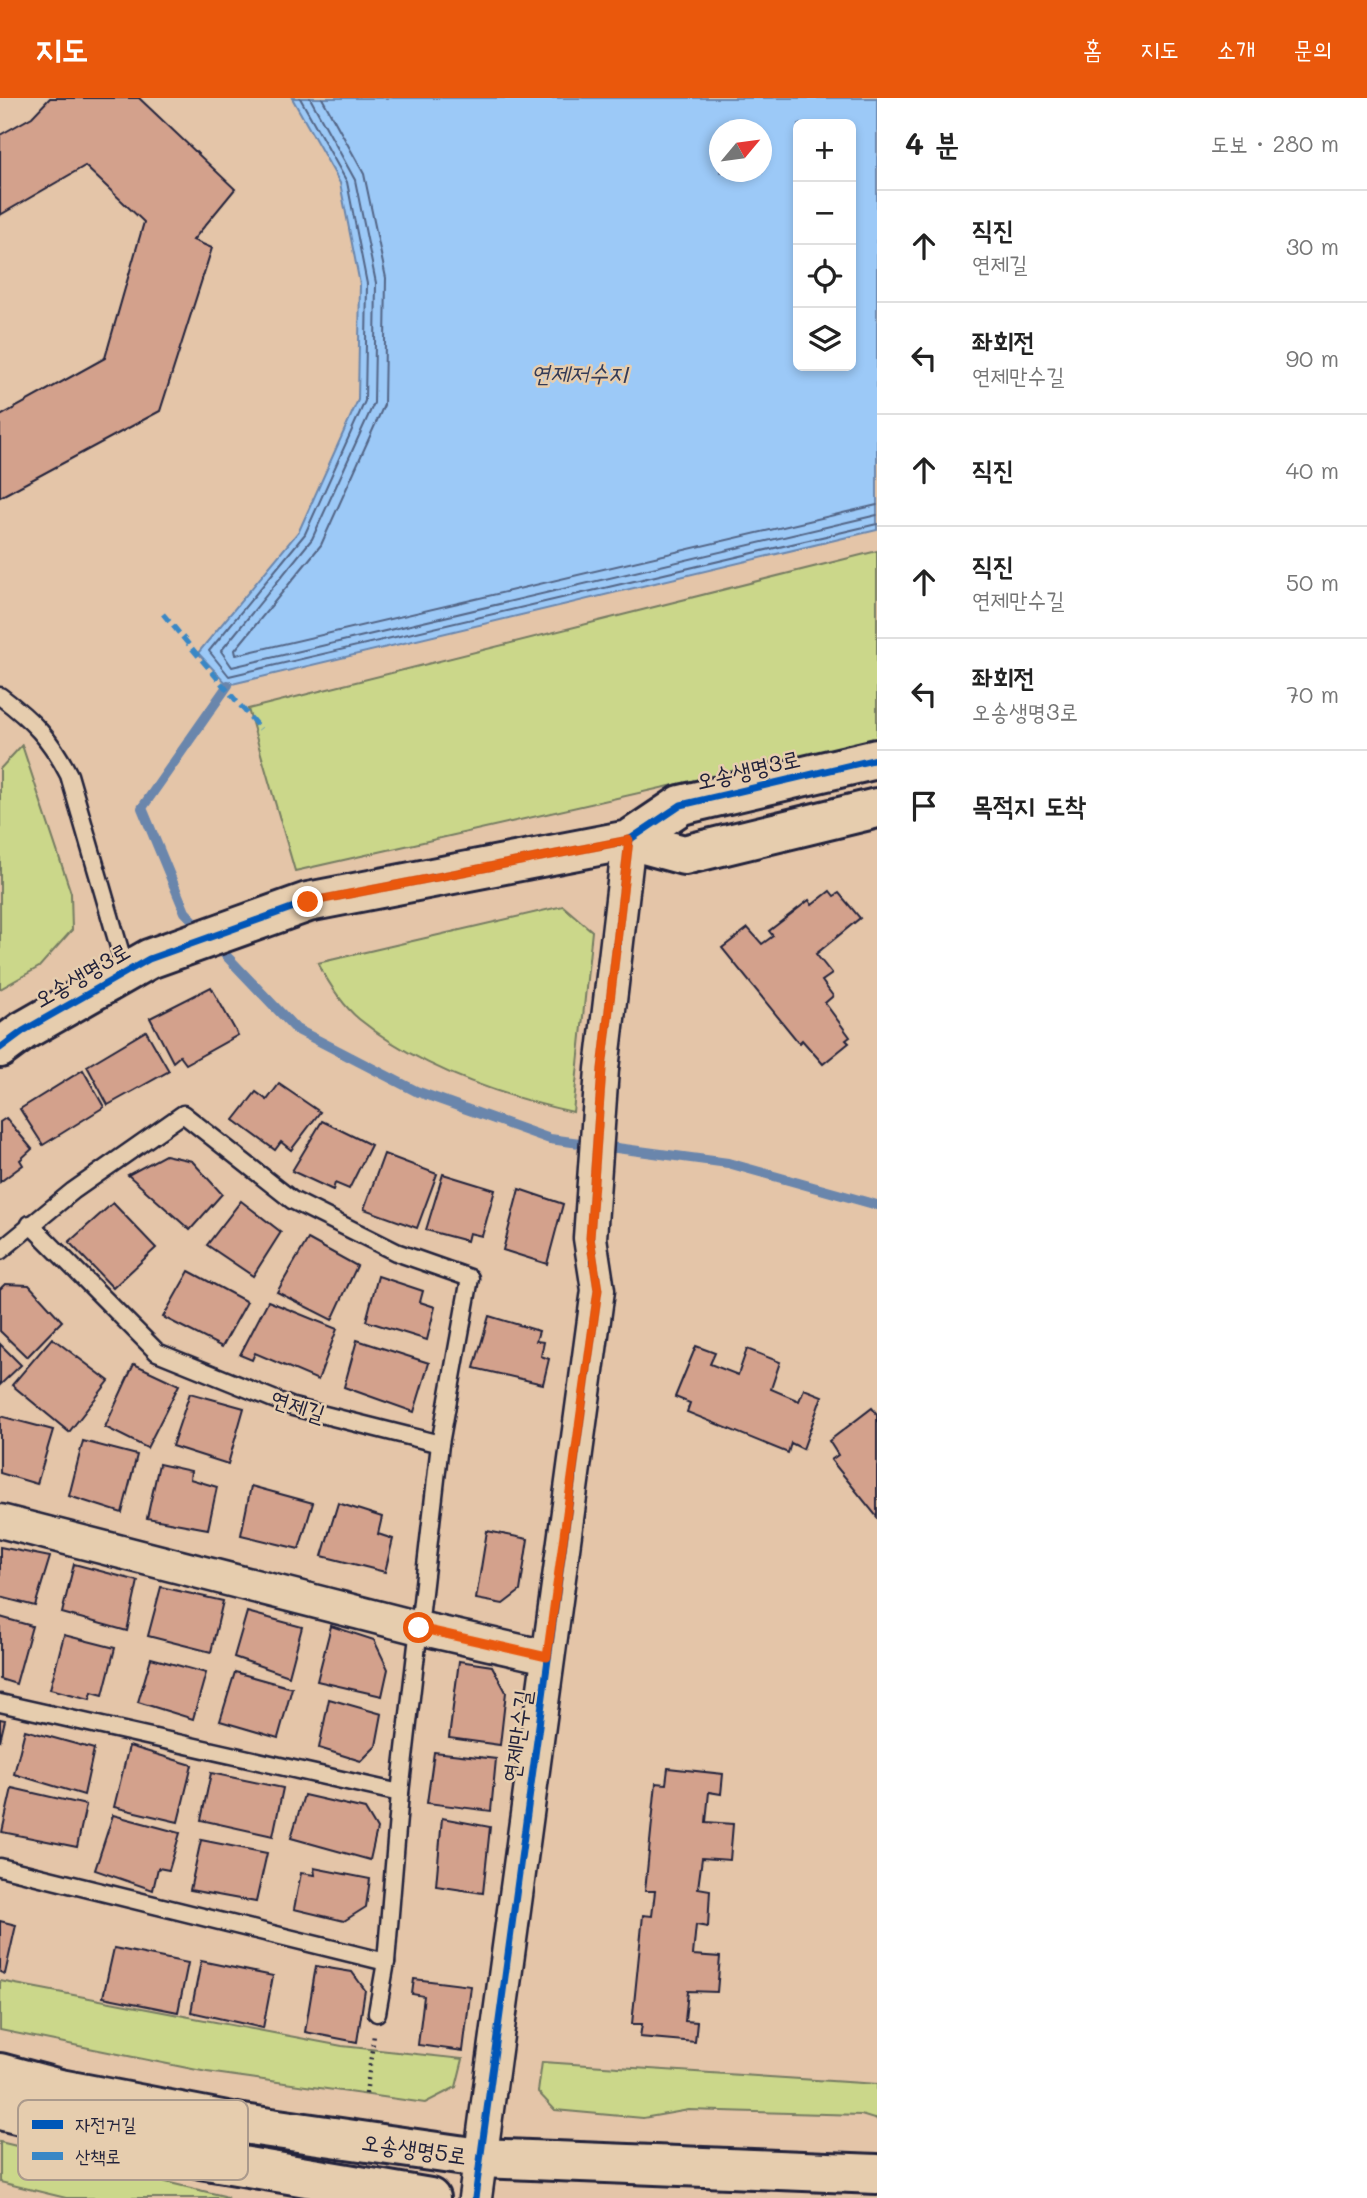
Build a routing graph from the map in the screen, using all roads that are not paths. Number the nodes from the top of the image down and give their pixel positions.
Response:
1 (0, 696) edge
2 (877, 759) edge
3 (877, 808) edge
4 (629, 840) junction
5 (137, 965) junction
6 (0, 1048) edge
7 (30, 1224) junction
8 (0, 1251) edge
9 (440, 1444) junction
10 (0, 1521) edge
11 (419, 1628) junction
12 (547, 1657) junction
13 (0, 1703) edge
14 (400, 1793) junction
15 (0, 1867) edge
16 (386, 1962) junction
17 (377, 2013) road end
18 (0, 2073) edge
19 (118, 2100) edge
20 (0, 2110) edge
21 (18, 2114) edge
22 (248, 2125) edge
23 (479, 2158) junction
24 (248, 2167) edge
25 (877, 2174) edge
26 (430, 2198) edge
27 (475, 2198) edge

1 - 5 lane
2 - 4 street, 오송생명3로
3 - 4 street, 오송생명3로
4 - 5 street, 오송생명3로
4 - 12 street, 연제만수길
5 - 6 street, 오송생명3로
7 - 8 lane
7 - 9 lane, 연제길
7 - 9 lane
9 - 11 lane
10 - 11 street
11 - 12 street
11 - 14 lane
12 - 23 street, 연제만수길
13 - 14 lane
14 - 16 lane
15 - 16 lane
16 - 17 lane
18 - 19 street, 오송생명5로
20 - 21 street, 오송생명5로
22 - 23 street, 오송생명5로
23 - 25 street, 오송생명5로
23 - 27 street, 연제만수길
24 - 26 street, 오송생명5로

